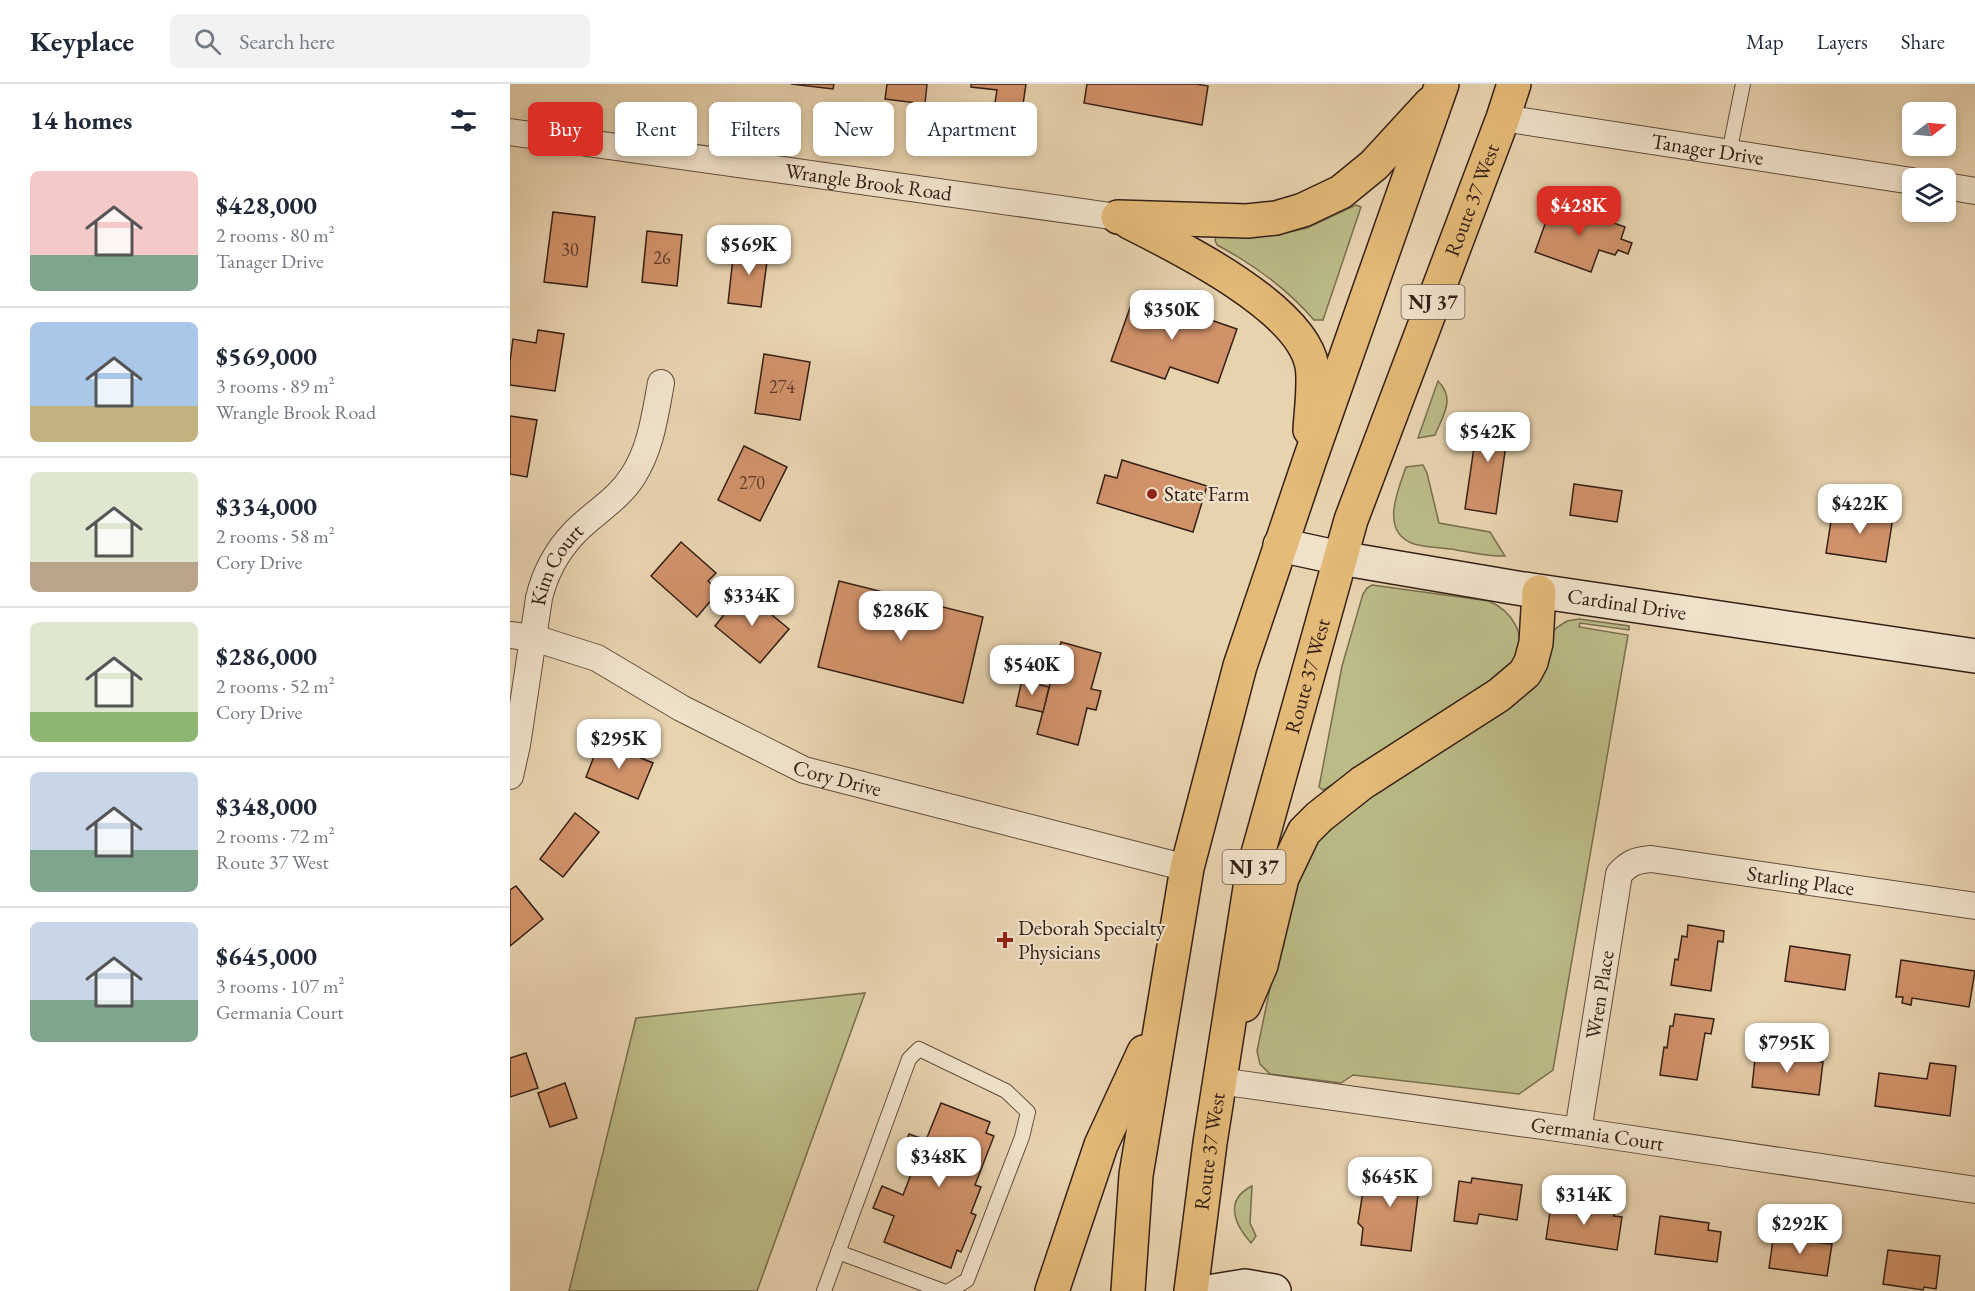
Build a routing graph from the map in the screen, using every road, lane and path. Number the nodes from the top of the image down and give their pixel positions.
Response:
1 (1514, 84) edge
2 (1743, 84) edge
3 (1440, 89) edge
4 (1503, 118) junction
5 (510, 132) edge
6 (1730, 153) junction
7 (1902, 179) edge
8 (1956, 188) edge
9 (1975, 191) edge
10 (1118, 217) junction
11 (661, 383) dead end
12 (1310, 459) junction
13 (1280, 545) junction
14 (1340, 558) junction
15 (1539, 592) junction
16 (522, 636) edge
17 (1975, 656) edge
18 (510, 776) edge
19 (1629, 863) joint
20 (1187, 868) junction
21 (1975, 906) edge
22 (1162, 1012) junction
23 (1221, 1070) junction
24 (1578, 1131) junction
25 (1975, 1190) edge
26 (838, 1252) junction
27 (937, 1289) edge
28 (824, 1291) edge
29 (949, 1291) edge
30 (1052, 1291) edge
31 (1128, 1291) edge
32 (1191, 1291) edge
33 (1214, 1291) edge
34 (1274, 1291) edge

1 - 4 highway, Route 37 West / NJ 37
2 - 6 lane
3 - 10 highway
3 - 12 highway, NJ 37
4 - 6 street, Tanager Drive
4 - 14 highway, Route 37 West / NJ 37
5 - 10 street, Wrangle Brook Road
6 - 7 street, Tanager Drive
8 - 9 street
10 - 12 highway
11 - 16 street, Kim Court
12 - 13 highway, NJ 37
13 - 14 street, Cardinal Drive
13 - 20 highway, NJ 37
14 - 15 street, Cardinal Drive
14 - 23 highway, Route 37 West / NJ 37
15 - 17 street, Cardinal Drive
15 - 23 highway
16 - 18 street, Kim Court
16 - 20 street, Cory Drive
19 - 21 street, Starling Place
19 - 24 street, Wren Place
20 - 22 highway, NJ 37
22 - 30 highway
22 - 31 highway, NJ 37
23 - 24 street, Germania Court
23 - 32 highway, Route 37 West / NJ 37
24 - 25 street, Germania Court
26 - 27 lane
26 - 28 lane
26 - 29 lane
33 - 34 street

